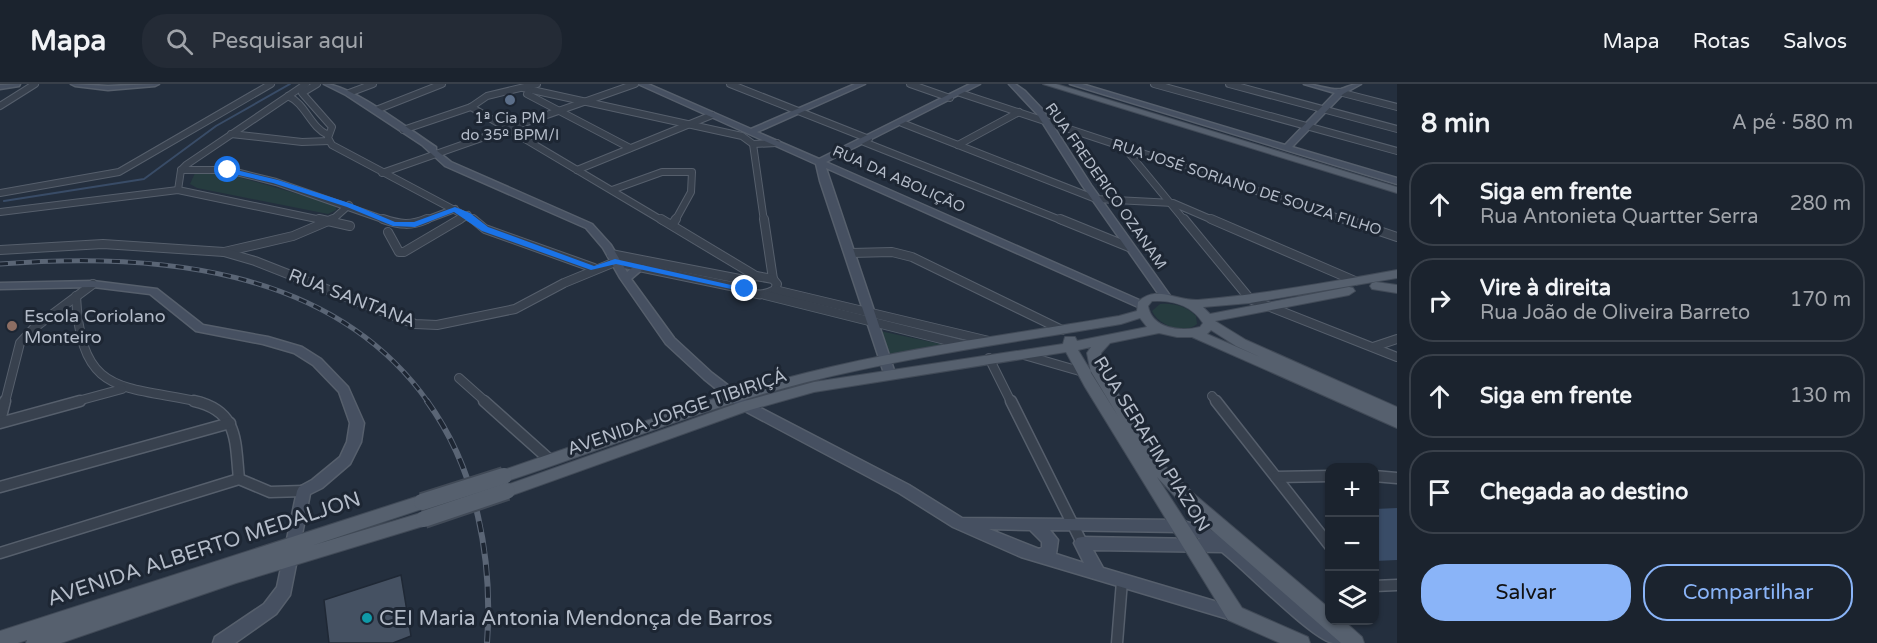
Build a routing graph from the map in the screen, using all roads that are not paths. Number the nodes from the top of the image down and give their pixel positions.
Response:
1 (16, 84) edge
2 (35, 84) edge
3 (75, 84) edge
4 (155, 84) edge
5 (271, 84) edge
6 (306, 84) edge
7 (317, 84) edge
8 (328, 84) edge
9 (373, 84) edge
10 (442, 84) edge
11 (537, 84) edge
12 (635, 84) edge
13 (642, 84) edge
14 (651, 84) edge
15 (730, 84) edge
16 (861, 84) edge
17 (910, 84) edge
18 (976, 84) edge
19 (1011, 84) edge
20 (1047, 84) edge
21 (1060, 84) edge
22 (1074, 84) edge
23 (1154, 84) edge
24 (1229, 84) edge
25 (1308, 84) edge
26 (1357, 84) edge
27 (0, 87) edge
28 (1024, 87) edge
29 (521, 89) junction
30 (1339, 89) edge
31 (300, 91) junction
32 (349, 93) junction
33 (960, 93) junction
34 (288, 96) junction
35 (560, 97) junction
36 (950, 98) junction
37 (547, 103) junction
38 (583, 103) junction
39 (0, 106) edge
40 (471, 107) junction
41 (1397, 107) edge
42 (1323, 109) junction
43 (376, 110) junction
44 (560, 111) junction
45 (798, 111) junction
46 (1019, 112) junction
47 (712, 115) junction
48 (1044, 121) junction
49 (902, 123) junction
50 (690, 125) junction
51 (1308, 126) junction
52 (508, 129) junction
53 (1397, 129) edge
54 (403, 130) junction
55 (749, 132) junction
56 (231, 134) junction
57 (329, 138) junction
58 (867, 140) junction
59 (777, 143) junction
60 (753, 144) junction
61 (958, 145) junction
62 (1124, 147) junction
63 (630, 148) junction
64 (1286, 148) junction
65 (1397, 151) edge
66 (436, 153) junction
67 (823, 161) junction
68 (841, 169) junction
69 (181, 170) junction
70 (577, 170) junction
71 (382, 173) junction
72 (824, 181) junction
73 (1397, 183) edge
74 (178, 190) junction
75 (612, 190) junction
76 (1397, 190) edge
77 (0, 192) edge
78 (1096, 199) junction
79 (1167, 201) junction
80 (349, 205) junction
81 (455, 209) junction
82 (0, 212) edge
83 (468, 215) junction
84 (331, 222) junction
85 (672, 225) junction
86 (350, 226) dead end
87 (388, 232) dead end
88 (1397, 237) edge
89 (1129, 247) junction
90 (0, 250) edge
91 (224, 252) junction
92 (851, 253) junction
93 (613, 258) junction
94 (640, 267) junction
95 (594, 268) junction
96 (1397, 274) edge
97 (756, 276) junction
98 (625, 278) junction
99 (773, 279) junction
100 (745, 280) junction
101 (1355, 280) junction
102 (1397, 283) edge
103 (93, 284) junction
104 (0, 286) edge
105 (1376, 286) junction
106 (745, 289) junction
107 (775, 290) junction
108 (1397, 290) edge
109 (765, 295) junction
110 (76, 296) junction
111 (1166, 297) junction
112 (1250, 299) junction
113 (1191, 304) junction
114 (1144, 306) junction
115 (1268, 306) junction
116 (869, 317) junction
117 (1121, 320) junction
118 (1208, 321) junction
119 (1161, 328) junction
120 (1062, 330) junction
121 (1197, 334) junction
122 (1110, 337) junction
123 (1397, 339) edge
124 (995, 343) junction
125 (973, 347) junction
126 (1070, 347) junction
127 (1373, 347) junction
128 (1018, 353) junction
129 (1397, 357) edge
130 (989, 358) junction
131 (883, 360) junction
132 (1083, 372) junction
133 (889, 373) junction
134 (459, 378) dead end
135 (122, 389) junction
136 (1212, 396) dead end
137 (740, 401) junction
138 (1397, 413) edge
139 (0, 422) edge
140 (230, 423) junction
141 (1397, 423) edge
142 (550, 460) junction
143 (1325, 476) edge
144 (1379, 476) edge
145 (1276, 477) junction
146 (1397, 478) edge
147 (239, 479) junction
148 (506, 484) junction
149 (0, 488) edge
150 (304, 490) junction
151 (423, 511) joint
152 (958, 522) junction
153 (1028, 524) junction
154 (1073, 526) junction
155 (1180, 526) junction
156 (1325, 541) edge
157 (1082, 543) junction
158 (1190, 544) junction
159 (1226, 546) junction
160 (291, 550) junction
161 (0, 553) edge
162 (1033, 554) junction
163 (1099, 575) junction
164 (1122, 581) junction
165 (1397, 585) edge
166 (1379, 586) edge
167 (1235, 614) junction
168 (0, 640) edge
169 (35, 643) edge
170 (221, 643) edge
171 (1117, 643) edge
172 (1302, 643) edge
173 (1348, 643) edge
174 (1355, 643) edge

1 - 27 main road
2 - 39 street
3 - 4 main road
5 - 77 street
6 - 31 street
7 - 31 street
8 - 32 main road
9 - 32 street
10 - 43 street
11 - 29 street
12 - 38 street
13 - 47 main road, RUA DA ABOLIÇÃO
14 - 55 main road, RUA DA ABOLIÇÃO
15 - 45 street
16 - 45 main road
17 - 36 street
18 - 33 main road
19 - 28 main road, RUA FREDERICO OZANAM
20 - 76 main road
21 - 73 main road
22 - 64 main road
23 - 51 street
24 - 42 street
25 - 30 main road
26 - 30 main road
28 - 48 main road, RUA FREDERICO OZANAM
29 - 35 street
29 - 37 street
29 - 40 street
30 - 41 street
30 - 42 main road
31 - 34 street
31 - 57 street
32 - 43 main road
33 - 36 main road
33 - 46 street, RUA JOSÉ SORIANO DE SOUZA FILHO
34 - 56 street
34 - 57 street
35 - 37 street
35 - 38 street
36 - 49 main road
37 - 44 street
38 - 44 street
38 - 50 street
40 - 52 street
40 - 54 street
42 - 51 main road
42 - 53 street
43 - 54 main road
44 - 52 street
44 - 63 street
45 - 55 main road
45 - 58 street
46 - 48 street, RUA JOSÉ SORIANO DE SOUZA FILHO
46 - 61 street
47 - 50 street
47 - 55 main road, RUA DA ABOLIÇÃO
48 - 62 street, RUA JOSÉ SORIANO DE SOUZA FILHO
48 - 78 main road, RUA FREDERICO OZANAM
49 - 58 main road
49 - 61 street
50 - 55 street
50 - 63 street
51 - 64 main road
51 - 65 street
52 - 66 street
52 - 70 street
54 - 66 main road
55 - 59 main road, RUA DA ABOLIÇÃO
55 - 60 street
55 - 67 main road, RUA DA ABOLIÇÃO
56 - 57 street
56 - 69 street
57 - 71 street
58 - 67 main road
58 - 89 street
59 - 60 street
59 - 67 main road, RUA DA ABOLIÇÃO
60 - 99 street
61 - 78 street
62 - 79 street
62 - 88 street, RUA JOSÉ SORIANO DE SOUZA FILHO
63 - 70 street
64 - 73 main road
66 - 71 street
66 - 93 main road
67 - 68 main road, RUA DA ABOLIÇÃO
67 - 72 main road
68 - 72 main road
68 - 114 main road, RUA DA ABOLIÇÃO
69 - 74 street
69 - 80 street
70 - 75 street
71 - 81 street
72 - 92 main road
74 - 82 street
74 - 84 street
75 - 85 street
75 - 85 street
78 - 79 street
78 - 89 main road, RUA FREDERICO OZANAM
79 - 101 street
79 - 112 street
80 - 81 street
80 - 84 street
81 - 83 street
83 - 87 street
83 - 95 street
84 - 86 street
84 - 91 street
85 - 97 street
89 - 111 main road, RUA FREDERICO OZANAM
90 - 91 street
91 - 95 street, RUA SANTANA
92 - 116 main road
92 - 120 street
93 - 94 street
93 - 95 street, RUA SANTANA
93 - 98 main road
93 - 100 street
94 - 98 main road
94 - 106 street
96 - 101 main road
97 - 99 street
97 - 100 street
98 - 137 main road
99 - 107 street
100 - 106 street
101 - 112 main road
102 - 105 main road
103 - 104 main road
103 - 110 street
103 - 150 main road
105 - 108 main road
105 - 115 main road
106 - 109 street
107 - 109 street
107 - 116 street
109 - 116 street
110 - 135 street
110 - 139 street
111 - 113 main road
111 - 114 main road, AVENIDA JORGE TIBIRIÇÁ
112 - 113 main road
112 - 115 street
113 - 118 main road
114 - 117 main road, AVENIDA JORGE TIBIRIÇÁ
114 - 119 main road
115 - 118 main road
115 - 127 street
116 - 124 street
116 - 125 street
116 - 131 main road
117 - 120 main road, AVENIDA JORGE TIBIRIÇÁ
117 - 126 main road, RUA SERAFIM PIAZON
118 - 121 main road
118 - 138 main road
119 - 121 main road
119 - 122 main road, AVENIDA JORGE TIBIRIÇÁ
120 - 124 main road, AVENIDA JORGE TIBIRIÇÁ
121 - 141 main road
122 - 126 main road, AVENIDA JORGE TIBIRIÇÁ
122 - 174 main road
123 - 127 street
124 - 125 main road, AVENIDA JORGE TIBIRIÇÁ
125 - 131 main road, AVENIDA JORGE TIBIRIÇÁ
126 - 128 main road, AVENIDA JORGE TIBIRIÇÁ
126 - 132 main road, RUA SERAFIM PIAZON
127 - 129 street
128 - 130 main road, AVENIDA JORGE TIBIRIÇÁ
128 - 132 street
130 - 133 main road, AVENIDA JORGE TIBIRIÇÁ
130 - 154 street
131 - 133 main road
131 - 137 main road, AVENIDA JORGE TIBIRIÇÁ
132 - 155 main road, RUA SERAFIM PIAZON
133 - 137 main road, AVENIDA JORGE TIBIRIÇÁ
134 - 142 street
135 - 139 street
135 - 140 street
136 - 145 street
137 - 142 main road, AVENIDA JORGE TIBIRIÇÁ
137 - 148 main road, AVENIDA JORGE TIBIRIÇÁ
137 - 152 main road
140 - 147 street
140 - 149 street
142 - 148 main road, AVENIDA JORGE TIBIRIÇÁ
143 - 145 street
144 - 146 street
145 - 156 street
147 - 150 street
147 - 161 street
148 - 151 main road, AVENIDA JORGE TIBIRIÇÁ, bridge
150 - 160 main road
151 - 160 main road, AVENIDA ALBERTO MEDALJON
152 - 153 main road
152 - 162 main road
153 - 154 main road
153 - 162 main road
153 - 162 main road
154 - 155 main road
154 - 157 street
155 - 158 main road, RUA SERAFIM PIAZON
155 - 159 main road
157 - 158 main road
157 - 163 main road
158 - 159 main road
158 - 167 main road, RUA SERAFIM PIAZON
159 - 173 main road
160 - 168 main road, AVENIDA ALBERTO MEDALJON
160 - 169 main road, AVENIDA ALBERTO MEDALJON
160 - 170 main road
162 - 163 main road
163 - 164 main road
164 - 167 main road
164 - 171 street
165 - 166 street
167 - 172 main road

